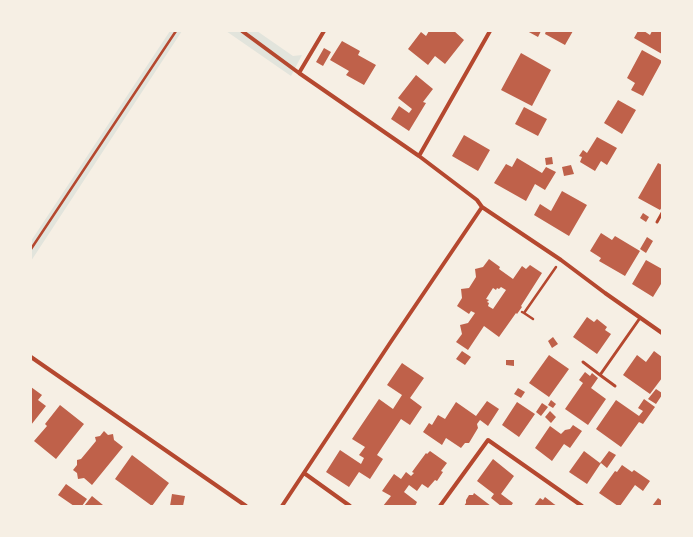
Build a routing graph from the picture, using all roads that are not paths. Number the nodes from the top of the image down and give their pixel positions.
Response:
1 (242, 31) edge
2 (324, 31) edge
3 (490, 31) edge
4 (299, 73) junction
5 (420, 156) junction
6 (482, 207) junction
7 (662, 213) edge
8 (657, 222) dead end
9 (640, 318) junction
10 (662, 333) edge
11 (31, 357) edge
12 (583, 362) dead end
13 (600, 375) junction
14 (615, 386) dead end
15 (304, 473) junction
16 (246, 506) edge
17 (282, 506) edge
18 (350, 506) edge
19 (440, 506) edge
20 (582, 506) edge

1 - 4 street
2 - 4 street
3 - 5 street
4 - 5 street
5 - 6 street
6 - 9 street
6 - 15 street
7 - 8 lane
9 - 10 street
9 - 13 lane
11 - 16 street
12 - 13 lane
13 - 14 lane
15 - 17 street
15 - 18 street
19 - 20 street

